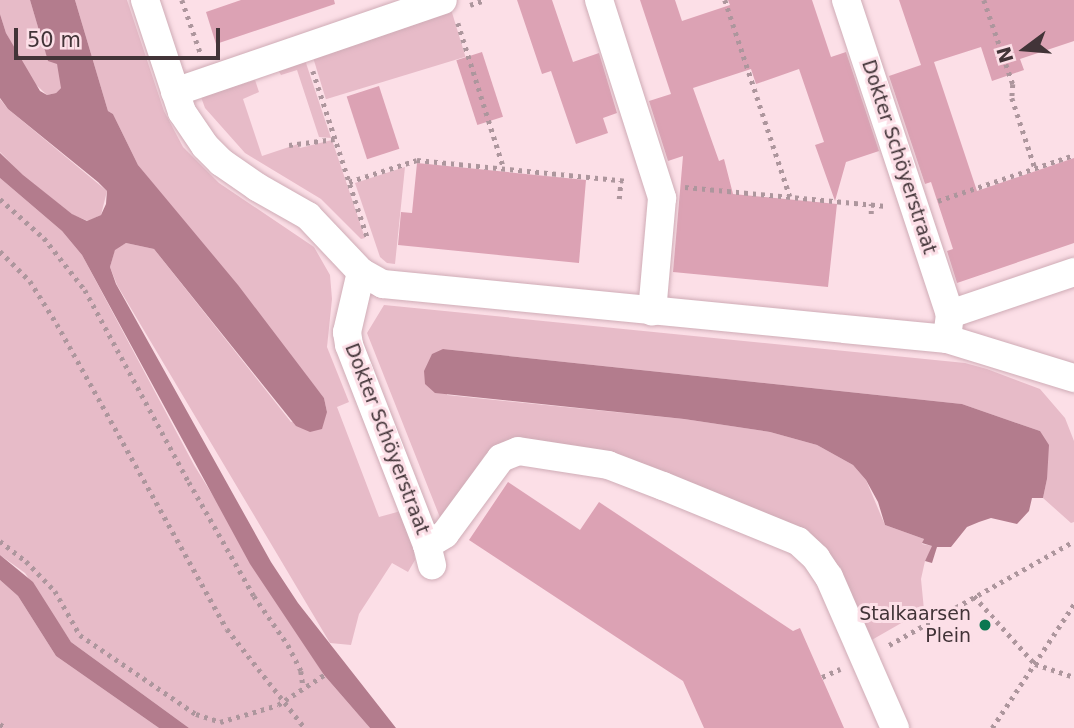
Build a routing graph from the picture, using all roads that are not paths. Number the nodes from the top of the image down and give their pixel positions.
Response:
1 (145, 0) edge
2 (598, 0) edge
3 (846, 0) edge
4 (449, 5) edge
5 (175, 92) junction
6 (361, 272) junction
7 (1074, 272) edge
8 (652, 312) junction
9 (949, 327) junction
10 (1074, 378) edge
11 (895, 728) edge

1 - 5 street
2 - 8 street
3 - 9 street, Dokter Schöyerstraat
4 - 5 street
5 - 6 street
6 - 8 street
6 - 11 street, Dokter Schöyerstraat
7 - 9 street
8 - 9 street
9 - 10 street

